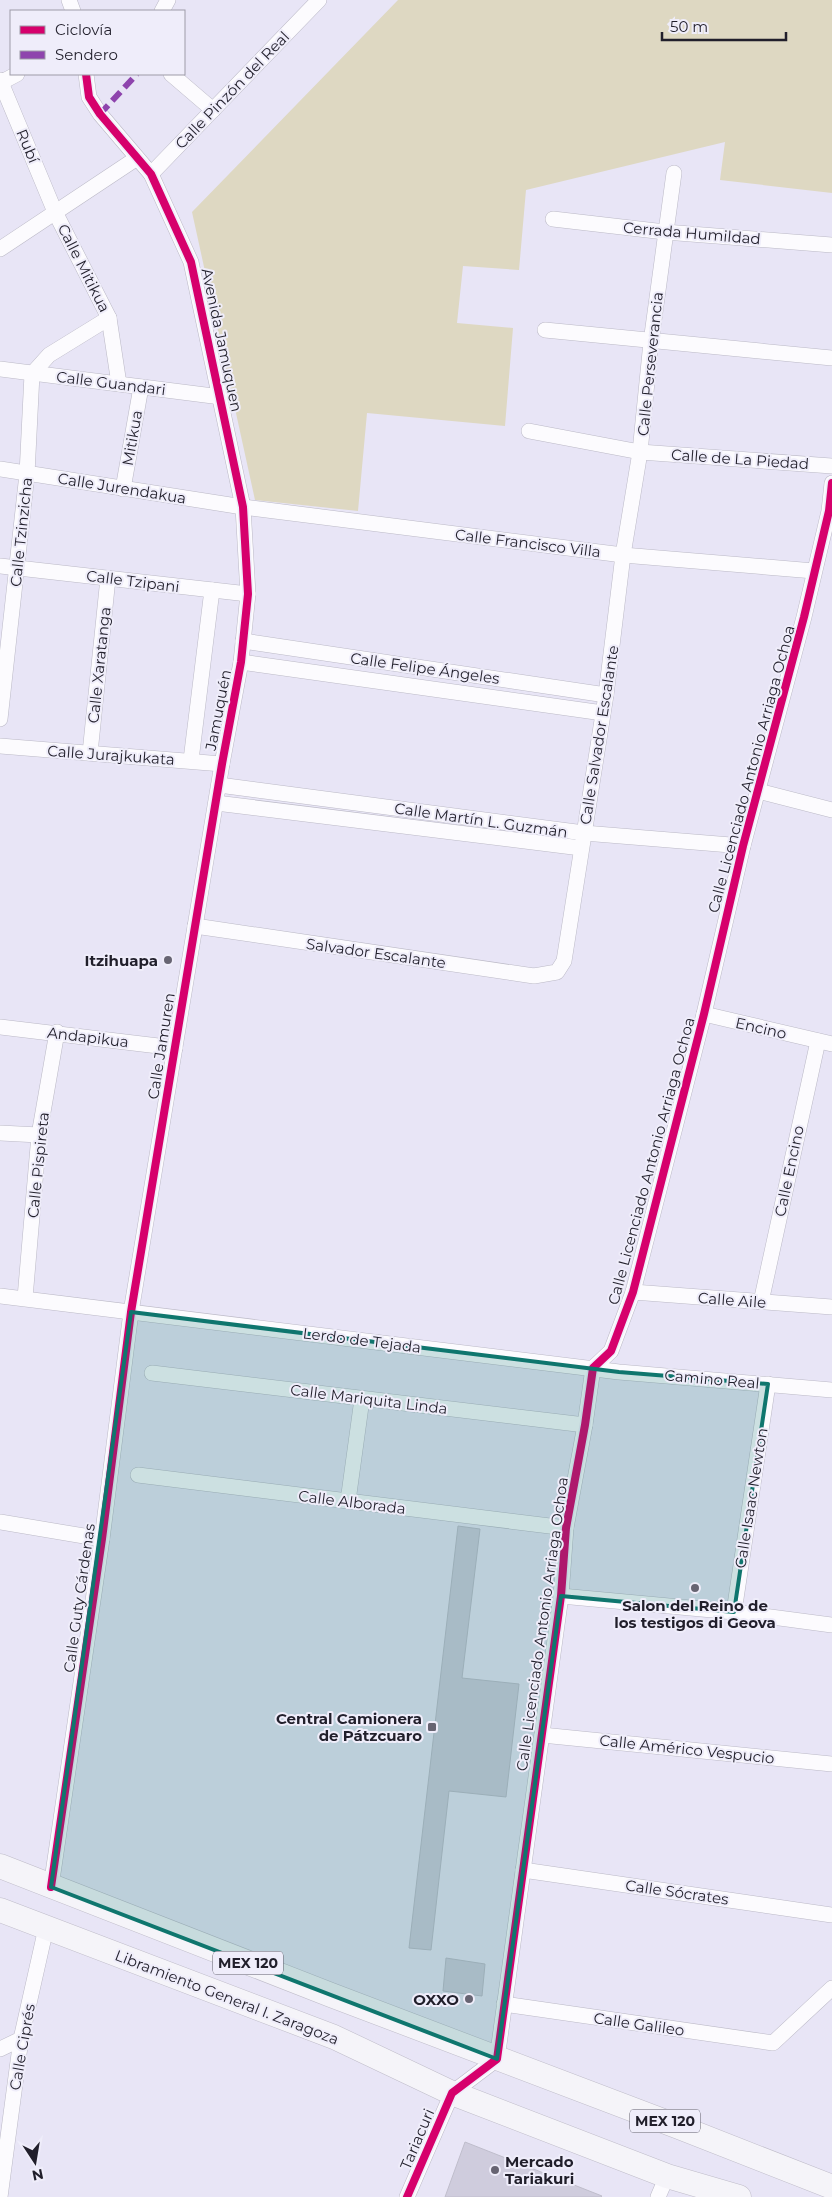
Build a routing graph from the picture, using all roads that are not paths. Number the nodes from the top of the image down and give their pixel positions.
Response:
1 (313, 2) edge
2 (15, 75) edge
3 (86, 75) edge
4 (172, 75) edge
5 (0, 82) edge
6 (213, 110) junction
7 (137, 158) junction
8 (674, 173) dead end
9 (151, 174) junction
10 (55, 212) junction
11 (553, 219) dead end
12 (666, 232) junction
13 (832, 244) edge
14 (0, 249) edge
15 (109, 318) junction
16 (545, 330) dead end
17 (651, 342) junction
18 (832, 358) edge
19 (0, 369) edge
20 (32, 374) junction
21 (119, 384) junction
22 (141, 387) junction
23 (221, 397) junction
24 (529, 431) dead end
25 (640, 452) junction
26 (832, 466) edge
27 (0, 469) edge
28 (28, 474) junction
29 (832, 483) edge
30 (123, 489) junction
31 (243, 507) junction
32 (831, 511) edge
33 (623, 555) junction
34 (0, 566) edge
35 (17, 567) junction
36 (814, 571) junction
37 (108, 578) junction
38 (212, 590) junction
39 (248, 594) junction
40 (243, 641) junction
41 (241, 662) junction
42 (417, 667) junction
43 (413, 686) junction
44 (606, 695) junction
45 (603, 714) junction
46 (0, 719) edge
47 (0, 746) edge
48 (90, 753) junction
49 (192, 760) junction
50 (222, 764) junction
51 (219, 785) junction
52 (758, 791) junction
53 (216, 803) junction
54 (402, 809) junction
55 (832, 810) edge
56 (398, 826) junction
57 (583, 841) junction
58 (743, 846) junction
59 (195, 926) junction
60 (556, 972) joint
61 (704, 1014) junction
62 (0, 1027) edge
63 (57, 1032) junction
64 (825, 1043) edge
65 (175, 1048) junction
66 (0, 1133) edge
67 (40, 1135) junction
68 (633, 1292) junction
69 (0, 1296) edge
70 (25, 1298) junction
71 (761, 1302) junction
72 (832, 1307) edge
73 (131, 1312) junction
74 (593, 1368) junction
75 (152, 1373) dead end
76 (768, 1384) junction
77 (832, 1390) edge
78 (362, 1399) junction
79 (585, 1425) junction
80 (138, 1475) dead end
81 (348, 1502) junction
82 (0, 1522) edge
83 (566, 1528) junction
84 (102, 1539) junction
85 (561, 1596) junction
86 (734, 1612) junction
87 (832, 1625) edge
88 (542, 1735) junction
89 (832, 1764) edge
90 (0, 1866) edge
91 (523, 1870) junction
92 (51, 1887) junction
93 (0, 1910) edge
94 (832, 1915) edge
95 (46, 1928) junction
96 (832, 1988) edge
97 (504, 2004) junction
98 (21, 2039) junction
99 (0, 2049) edge
100 (497, 2059) junction
101 (452, 2092) junction
102 (662, 2186) edge
103 (832, 2187) edge
104 (0, 2197) edge
105 (407, 2197) edge
106 (739, 2197) edge

1 - 6 street, Calle Pinzón del Real
2 - 5 street
3 - 7 street, Avenida Jamuquen
4 - 6 street
5 - 10 street, Rubí
6 - 9 street, Calle Pinzón del Real
7 - 9 street, Avenida Jamuquen
7 - 10 street
8 - 12 street, Calle Perseverancia
9 - 23 street, Avenida Jamuquen
10 - 14 street
10 - 15 street, Calle Mitikua
11 - 12 street, Cerrada Humildad
12 - 13 street, Cerrada Humildad
12 - 17 street, Calle Perseverancia
15 - 20 street
15 - 21 street, Calle Mitikua
16 - 17 street
17 - 18 street
17 - 25 street, Calle Perseverancia
19 - 20 street, Calle Guandari
20 - 21 street, Calle Guandari
20 - 28 street, Calle Tzinzicha
21 - 22 street, Calle Guandari
22 - 23 street, Calle Guandari
22 - 30 street, Mitikua
23 - 31 street, Avenida Jamuquen
24 - 25 street, Calle de La Piedad
25 - 26 street, Calle de La Piedad
25 - 33 street, Calle Perseverancia
27 - 28 street, Calle Jurendakua
28 - 30 street, Calle Jurendakua
28 - 35 street, Calle Tzinzicha
29 - 32 street, Calle Licenciado Antonio Arriaga Ochoa
30 - 31 street, Calle Jurendakua
31 - 33 street, Calle Francisco Villa
31 - 39 street, Avenida Jamuquen
32 - 36 street, Calle Licenciado Antonio Arriaga Ochoa
33 - 36 street, Calle Francisco Villa
33 - 44 street, Calle Salvador Escalante
34 - 35 street, Calle Tzipani
35 - 37 street, Calle Tzipani
35 - 46 street, Calle Tzinzicha
36 - 52 street, Calle Licenciado Antonio Arriaga Ochoa
37 - 38 street, Calle Tzipani
37 - 48 street, Calle Xaratanga
38 - 39 street, Calle Tzipani
38 - 49 street
39 - 40 street, Avenida Jamuquen
40 - 41 street, Jamuquén
40 - 42 street, Calle Felipe Ángeles
41 - 43 street, Calle Felipe Ángeles
41 - 50 street, Jamuquén
42 - 43 street
42 - 44 street, Calle Felipe Ángeles
43 - 45 street, Calle Felipe Ángeles
44 - 45 street, Calle Salvador Escalante
45 - 57 street, Calle Salvador Escalante
47 - 48 street, Calle Jurajkukata
48 - 49 street, Calle Jurajkukata
49 - 50 street, Calle Jurajkukata
50 - 51 street, Jamuquén
51 - 53 street, Calle Jamuren
51 - 54 street, Calle Martín L. Guzmán
52 - 55 street
52 - 58 street, Calle Licenciado Antonio Arriaga Ochoa
53 - 56 street, Calle Martín L. Guzmán
53 - 59 street, Calle Jamuren
54 - 56 street
54 - 57 street, Calle Martín L. Guzmán
56 - 57 street, Calle Martín L. Guzmán
57 - 58 street, Calle Martín L. Guzmán
57 - 60 street, Calle Salvador Escalante
58 - 61 street, Calle Licenciado Antonio Arriaga Ochoa
59 - 60 street, Salvador Escalante
59 - 65 street, Calle Jamuren
61 - 64 street, Encino
61 - 68 street, Calle Licenciado Antonio Arriaga Ochoa
62 - 63 street, Andapikua
63 - 65 street, Andapikua
63 - 67 street, Calle Pispireta
64 - 71 street, Calle Encino
65 - 73 street, Calle Jamuren
66 - 67 street
67 - 70 street, Calle Pispireta
68 - 71 street, Calle Aile
68 - 74 street, Calle Licenciado Antonio Arriaga Ochoa
69 - 70 street, Lerdo de Tejada
70 - 73 street, Lerdo de Tejada
71 - 72 street, Calle Aile
73 - 74 street, Lerdo de Tejada
73 - 84 street, Calle Guty Cárdenas
74 - 76 street, Camino Real
74 - 79 street, Calle Licenciado Antonio Arriaga Ochoa
75 - 78 street, Calle Mariquita Linda
76 - 77 street, Camino Real
76 - 86 street, Calle Isaac Newton
78 - 79 street, Calle Mariquita Linda
78 - 81 street
79 - 83 street, Calle Licenciado Antonio Arriaga Ochoa
80 - 81 street, Calle Alborada
81 - 83 street, Calle Alborada
82 - 84 street
83 - 85 street, Calle Licenciado Antonio Arriaga Ochoa
84 - 92 street, Calle Guty Cárdenas
85 - 86 street
85 - 88 street, Calle Licenciado Antonio Arriaga Ochoa
86 - 87 street
88 - 89 street, Calle Américo Vespucio
88 - 91 street, Calle Licenciado Antonio Arriaga Ochoa
90 - 92 main road, MEX 120
91 - 94 street, Calle Sócrates
91 - 97 street, Calle Licenciado Antonio Arriaga Ochoa
92 - 100 main road, MEX 120
93 - 95 main road, Libramiento General I. Zaragoza / MEX 120
95 - 98 street, Calle Ciprés
95 - 101 main road, Libramiento General I. Zaragoza / MEX 120
96 - 97 street, Calle Galileo
97 - 100 street, Calle Licenciado Antonio Arriaga Ochoa
98 - 99 street
98 - 104 street, Calle Ciprés
100 - 101 street
100 - 103 main road, MEX 120
101 - 102 main road, MEX 120
101 - 105 street, Tariacuri
102 - 106 main road, MEX 120

